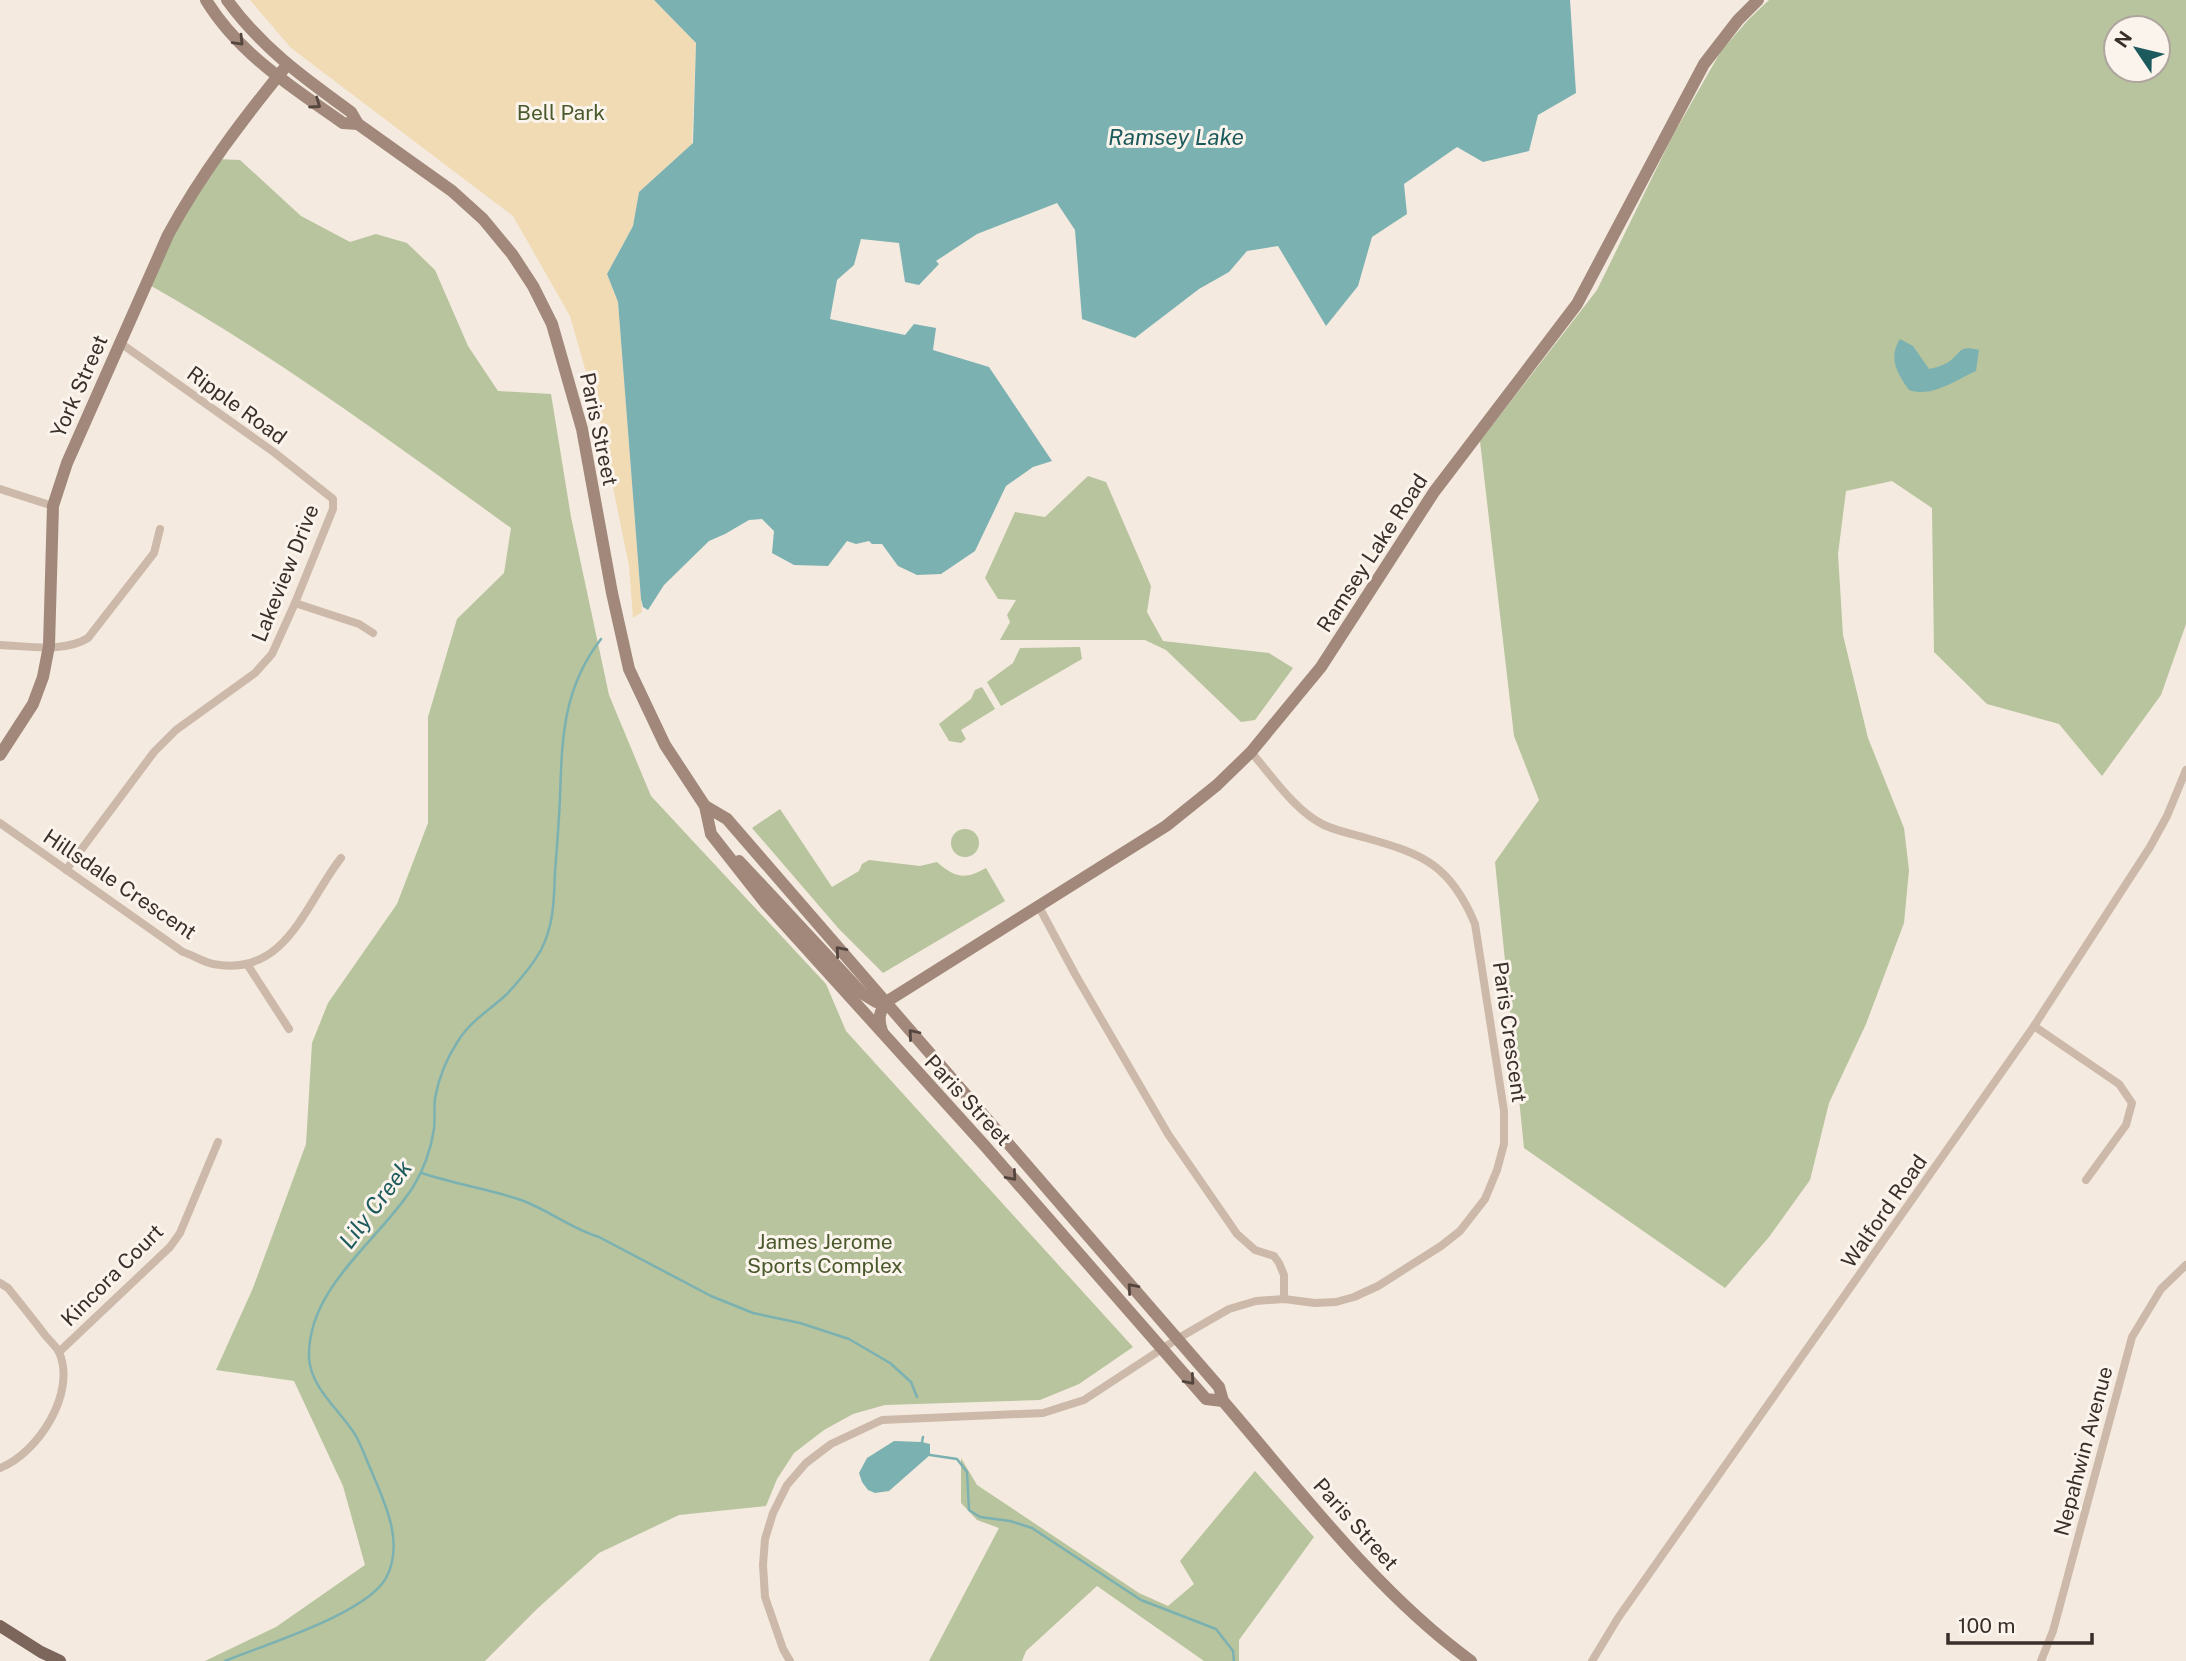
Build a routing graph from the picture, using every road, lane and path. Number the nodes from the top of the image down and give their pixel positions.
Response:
1 (206, 0) edge
2 (227, 0) edge
3 (1758, 0) edge
4 (287, 65) junction
5 (278, 76) junction
6 (358, 124) junction
7 (119, 342) junction
8 (0, 489) edge
9 (333, 499) joint
10 (53, 506) junction
11 (160, 528) dead end
12 (295, 603) junction
13 (373, 633) dead end
14 (0, 645) edge
15 (49, 646) junction
16 (1251, 752) junction
17 (0, 755) edge
18 (2186, 770) edge
19 (705, 806) junction
20 (0, 822) edge
21 (711, 834) junction
22 (341, 858) dead end
23 (66, 870) junction
24 (1038, 905) junction
25 (247, 964) junction
26 (886, 1002) junction
27 (2034, 1027) junction
28 (289, 1029) dead end
29 (883, 1035) junction
30 (218, 1142) dead end
31 (2086, 1180) dead end
32 (2186, 1265) edge
33 (0, 1283) edge
34 (1284, 1299) junction
35 (1177, 1339) junction
36 (1163, 1349) junction
37 (59, 1352) junction
38 (1223, 1401) junction
39 (0, 1468) edge
40 (0, 1626) edge
41 (60, 1661) edge
42 (790, 1661) edge
43 (1471, 1661) edge
44 (1592, 1661) edge
45 (2041, 1661) edge

1 -> 5 main road, Paris Street
2 - 4 main road, Paris Street
3 - 16 main road, Ramsey Lake Road
4 - 5 main road, York Street
4 - 6 main road, Paris Street
5 -> 6 main road, Paris Street
5 - 7 main road, York Street
6 - 19 main road, Paris Street
7 - 9 street, Ripple Road
7 - 10 main road, York Street
8 - 10 street
9 - 12 street, Lakeview Drive
10 - 15 main road, York Street
11 - 15 street
12 - 13 street
12 - 23 street, Lakeview Drive
14 - 15 street
15 - 17 main road, York Street
16 - 24 main road, Ramsey Lake Road
16 - 34 street, Paris Crescent
18 - 27 street, Walford Road
19 - 21 main road, Paris Street
26 -> 19 main road, Paris Street
20 - 23 street, Hillsdale Crescent
21 - 26 main road
21 - 29 main road, Paris Street
22 - 25 street, Hillsdale Crescent
23 - 25 street, Hillsdale Crescent
24 - 26 main road, Ramsey Lake Road
24 - 34 street
25 - 28 street
26 - 29 main road
35 -> 26 main road, Paris Street
27 - 31 street
27 - 44 street, Walford Road
29 -> 36 main road, Paris Street
30 - 37 street, Kincora Court
32 - 45 street, Nepahwin Avenue
33 - 37 street
34 - 35 street, Paris Crescent
35 - 36 street, Paris Crescent
35 - 38 main road, Paris Street
36 -> 38 main road, Paris Street
36 - 42 street, Paris Crescent
37 - 39 street
38 - 43 main road, Paris Street
40 - 41 main road

